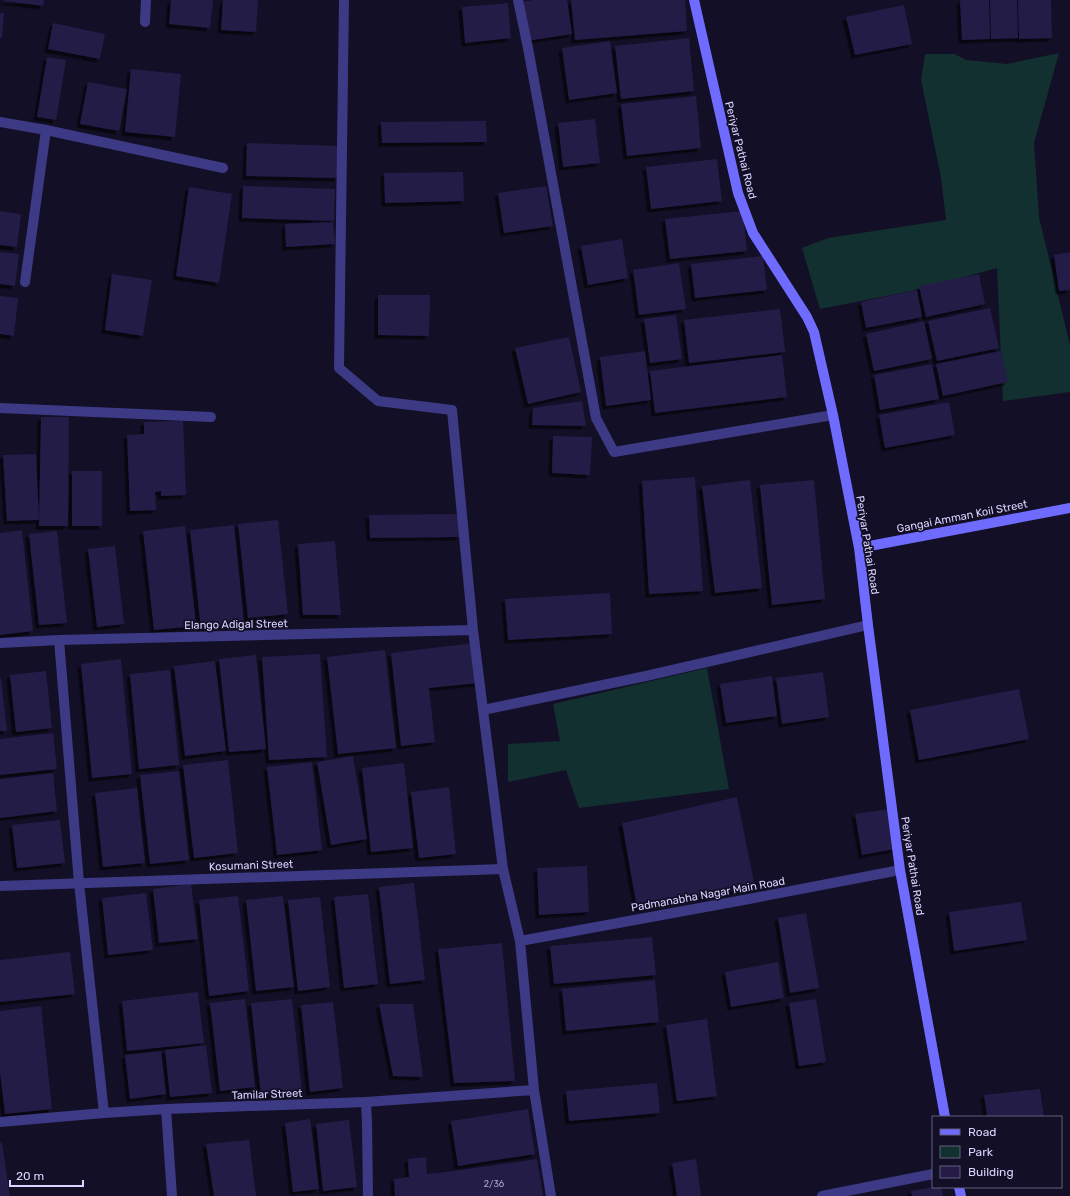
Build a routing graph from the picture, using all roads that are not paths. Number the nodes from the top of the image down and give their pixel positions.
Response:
1 (146, 0) edge
2 (344, 0) edge
3 (518, 0) edge
4 (694, 0) edge
5 (145, 22) dead end
6 (0, 122) edge
7 (46, 130) junction
8 (223, 168) dead end
9 (25, 282) dead end
10 (0, 408) edge
11 (833, 414) junction
12 (211, 417) dead end
13 (1070, 508) edge
14 (859, 548) junction
15 (868, 625) junction
16 (473, 630) junction
17 (59, 640) junction
18 (0, 643) edge
19 (483, 710) junction
20 (503, 869) junction
21 (900, 870) junction
22 (79, 883) junction
23 (0, 886) edge
24 (520, 941) junction
25 (534, 1090) junction
26 (366, 1102) junction
27 (166, 1109) junction
28 (104, 1113) junction
29 (945, 1116) edge
30 (0, 1122) edge
31 (932, 1174) edge
32 (172, 1196) edge
33 (368, 1196) edge
34 (550, 1196) edge
35 (822, 1196) edge

1 - 5 street
2 - 16 street
3 - 11 street
4 - 11 street, Periyar Pathai Road
6 - 7 street
7 - 8 street
7 - 9 street
10 - 12 street
11 - 14 street, Periyar Pathai Road
13 - 14 street, Gangai Amman Koil Street
14 - 15 street, Periyar Pathai Road
15 - 19 street
15 - 21 street, Periyar Pathai Road
16 - 17 street, Elango Adigal Street
16 - 19 street
17 - 18 street, Elango Adigal Street
17 - 22 street
19 - 20 street
20 - 22 street, Kosumani Street
20 - 24 street
21 - 24 street, Padmanabha Nagar Main Road
21 - 29 street, Periyar Pathai Road
22 - 23 street, Kosumani Street
22 - 28 street
24 - 25 street
25 - 26 street, Tamilar Street
25 - 34 street
26 - 27 street, Tamilar Street
26 - 33 street
27 - 28 street, Tamilar Street
27 - 32 street
28 - 30 street, Tamilar Street
31 - 35 street

